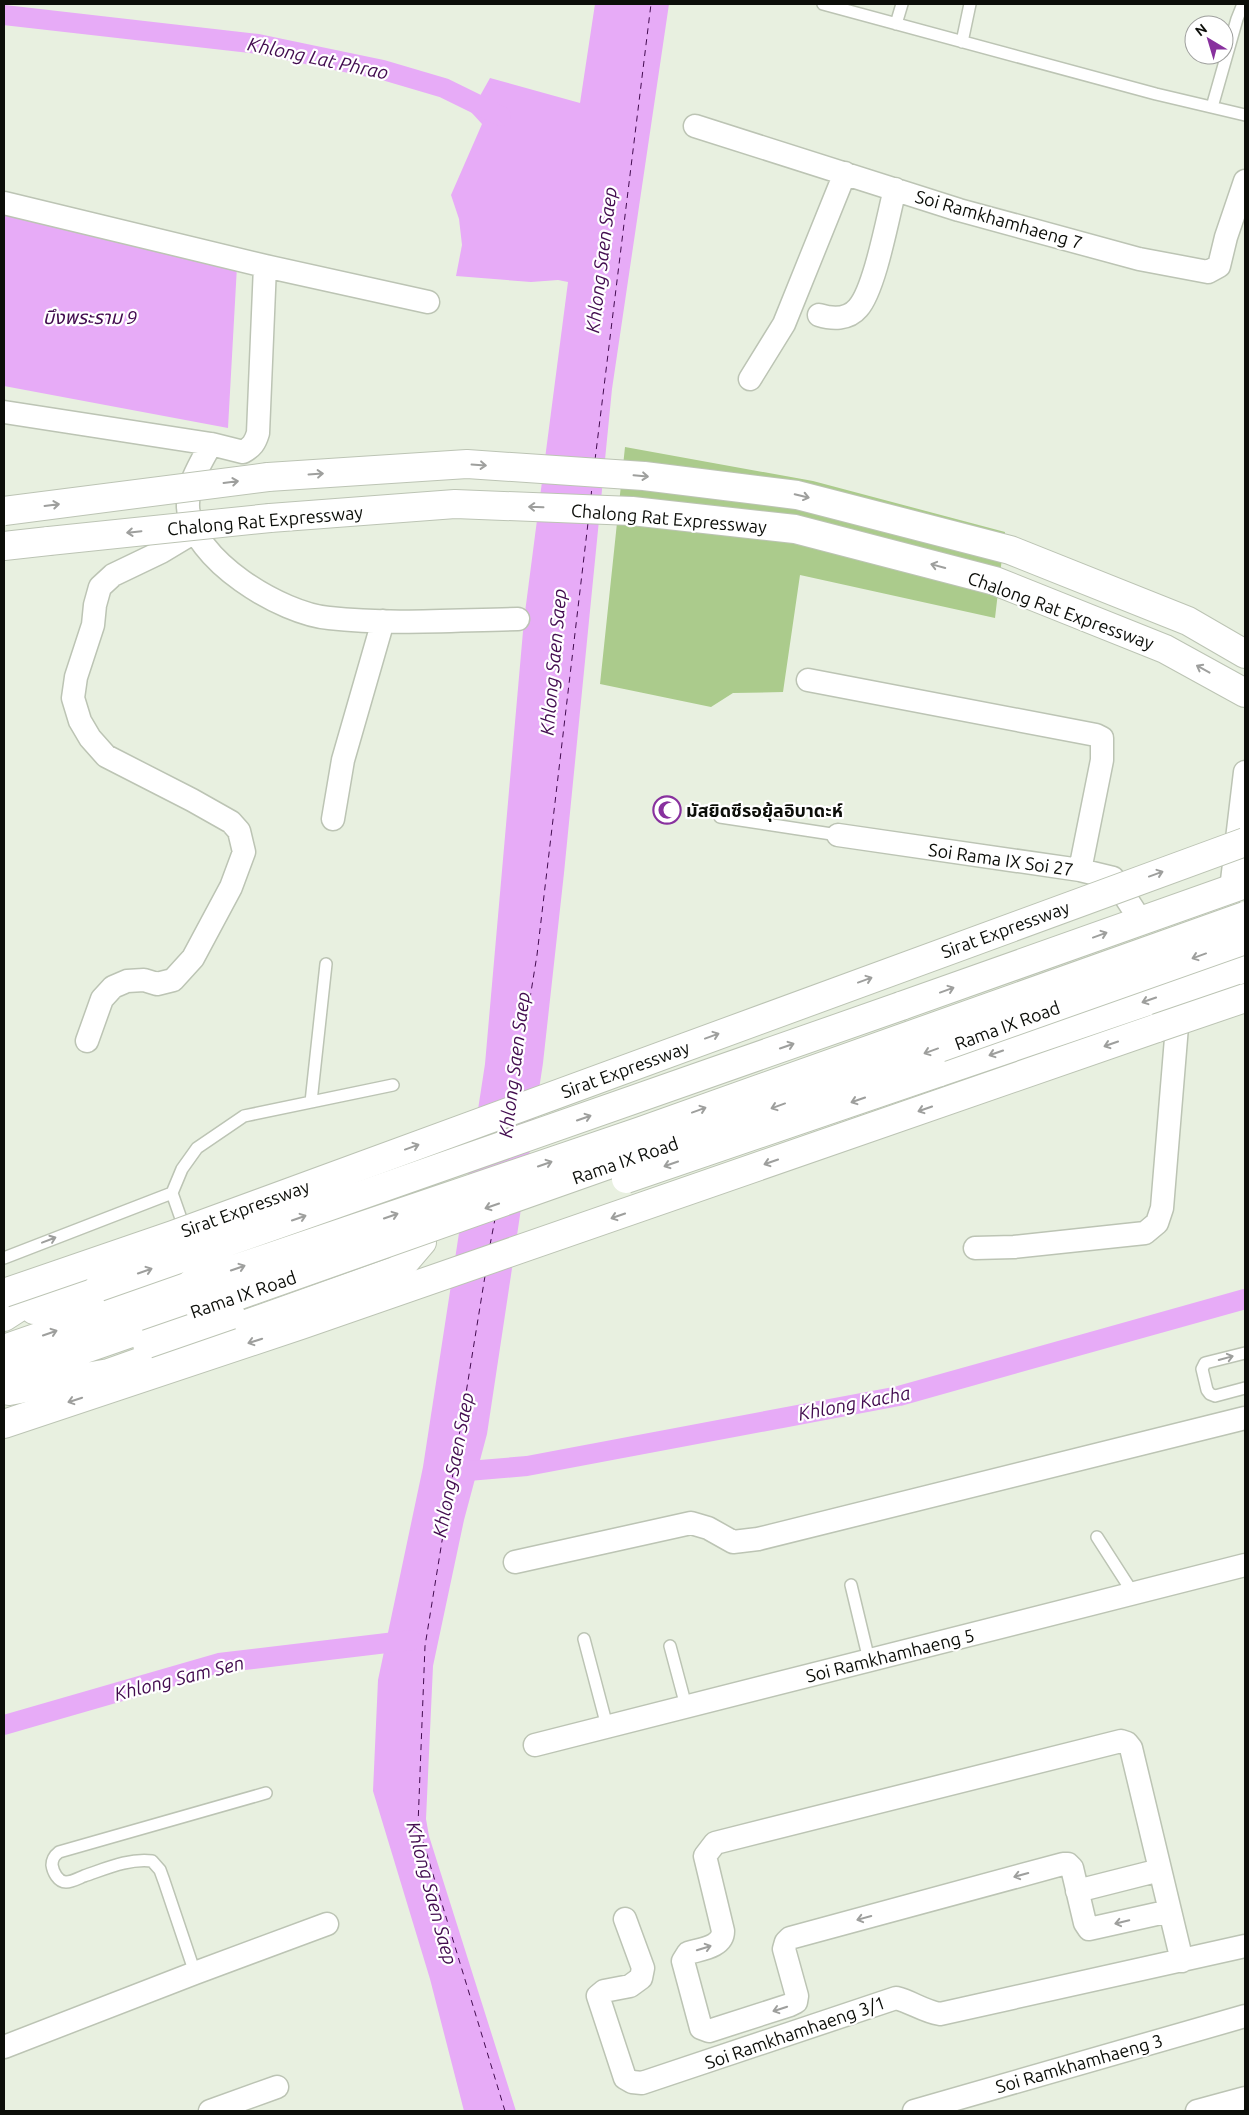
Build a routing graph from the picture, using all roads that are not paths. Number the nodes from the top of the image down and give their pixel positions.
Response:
1 (823, 4) edge
2 (902, 4) edge
3 (970, 4) edge
4 (1243, 4) edge
5 (896, 24) junction
6 (962, 42) junction
7 (1212, 107) junction
8 (1245, 115) edge
9 (695, 126) dead end
10 (845, 173) junction
11 (1245, 181) edge
12 (896, 189) junction
13 (4, 202) edge
14 (265, 266) junction
15 (428, 302) dead end
16 (819, 315) dead end
17 (750, 379) dead end
18 (4, 412) edge
19 (211, 444) junction
20 (4, 511) edge
21 (196, 531) junction
22 (4, 546) edge
23 (518, 618) dead end
24 (383, 621) junction
25 (1245, 654) edge
26 (808, 680) dead end
27 (1245, 693) edge
28 (1245, 772) edge
29 (720, 817) dead end
30 (333, 819) dead end
31 (838, 835) joint
32 (1245, 842) edge
33 (1080, 870) junction
34 (1238, 886) edge
35 (1245, 916) edge
36 (1141, 921) junction
37 (1245, 940) edge
38 (326, 964) dead end
39 (1245, 968) edge
40 (1180, 990) junction
41 (1245, 998) edge
42 (87, 1040) dead end
43 (393, 1084) dead end
44 (311, 1102) junction
45 (172, 1193) junction
46 (186, 1232) junction
47 (975, 1248) dead end
48 (4, 1258) edge
49 (4, 1293) edge
50 (4, 1318) edge
51 (4, 1349) edge
52 (1245, 1353) edge
53 (6, 1387) edge
54 (1245, 1388) edge
55 (1245, 1418) edge
56 (4, 1424) edge
57 (1097, 1537) dead end
58 (515, 1562) dead end
59 (1245, 1565) edge
60 (851, 1585) dead end
61 (1133, 1594) junction
62 (584, 1638) dead end
63 (670, 1646) dead end
64 (869, 1660) junction
65 (686, 1706) junction
66 (607, 1726) junction
67 (535, 1745) dead end
68 (266, 1793) dead end
69 (1160, 1870) junction
70 (1077, 1891) junction
71 (1170, 1911) junction
72 (625, 1919) dead end
73 (328, 1924) dead end
74 (1245, 1946) edge
75 (1182, 1962) junction
76 (194, 1973) junction
77 (1245, 2016) edge
78 (4, 2047) edge
79 (277, 2087) dead end
80 (1245, 2098) edge
81 (210, 2111) edge
82 (914, 2111) edge
83 (1196, 2111) edge

1 - 5 lane
2 - 5 lane
3 - 6 lane
4 - 7 lane
5 - 6 lane
6 - 7 lane
7 - 8 lane
9 - 10 street, Soi Ramkhamhaeng 7
10 - 12 street, Soi Ramkhamhaeng 7
10 - 17 street
11 - 12 street, Soi Ramkhamhaeng 7
12 - 16 street
13 - 14 street
14 - 15 street
14 - 19 street
18 - 19 street
19 - 21 street
20 -> 25 main road, Chalong Rat Expressway, bridge
21 - 24 street
21 - 42 street
27 -> 22 main road, Chalong Rat Expressway, bridge
23 - 24 street
24 - 30 street
26 - 33 street
28 - 34 street
29 - 31 lane
31 - 33 street, Soi Rama IX Soi 27
49 -> 32 main road, Sirat Expressway, bridge
33 - 36 street, Soi Rama IX Soi 27
34 - 36 main road
51 -> 35 main road, Rama IX Road, bridge
50 -> 36 main road, bridge
37 -> 53 main road, Rama IX Road, bridge
38 - 44 lane
39 - 40 main road, Rama IX Road
40 - 47 street
40 -> 53 main road, Rama IX Road, bridge
41 -> 56 main road, bridge
43 - 44 lane
44 - 45 lane
45 - 46 lane
48 -> 45 lane
46 - 50 main road
46 - 53 main road
54 -> 52 lane
55 - 58 street
57 - 61 lane
59 - 61 street, Soi Ramkhamhaeng 5
60 - 64 lane
61 - 64 street, Soi Ramkhamhaeng 5
62 - 66 lane
63 - 65 lane
64 - 65 street, Soi Ramkhamhaeng 5
65 - 66 street, Soi Ramkhamhaeng 5
66 - 67 street, Soi Ramkhamhaeng 5
68 - 76 lane
69 - 70 street
70 -> 69 street
69 - 71 street
71 -> 70 street
71 - 75 street
72 - 75 street, Soi Ramkhamhaeng 3/1
73 - 76 street
74 - 75 street, Soi Ramkhamhaeng 3/1
76 - 78 street
77 - 82 street, Soi Ramkhamhaeng 3
79 - 81 street
80 - 83 street

